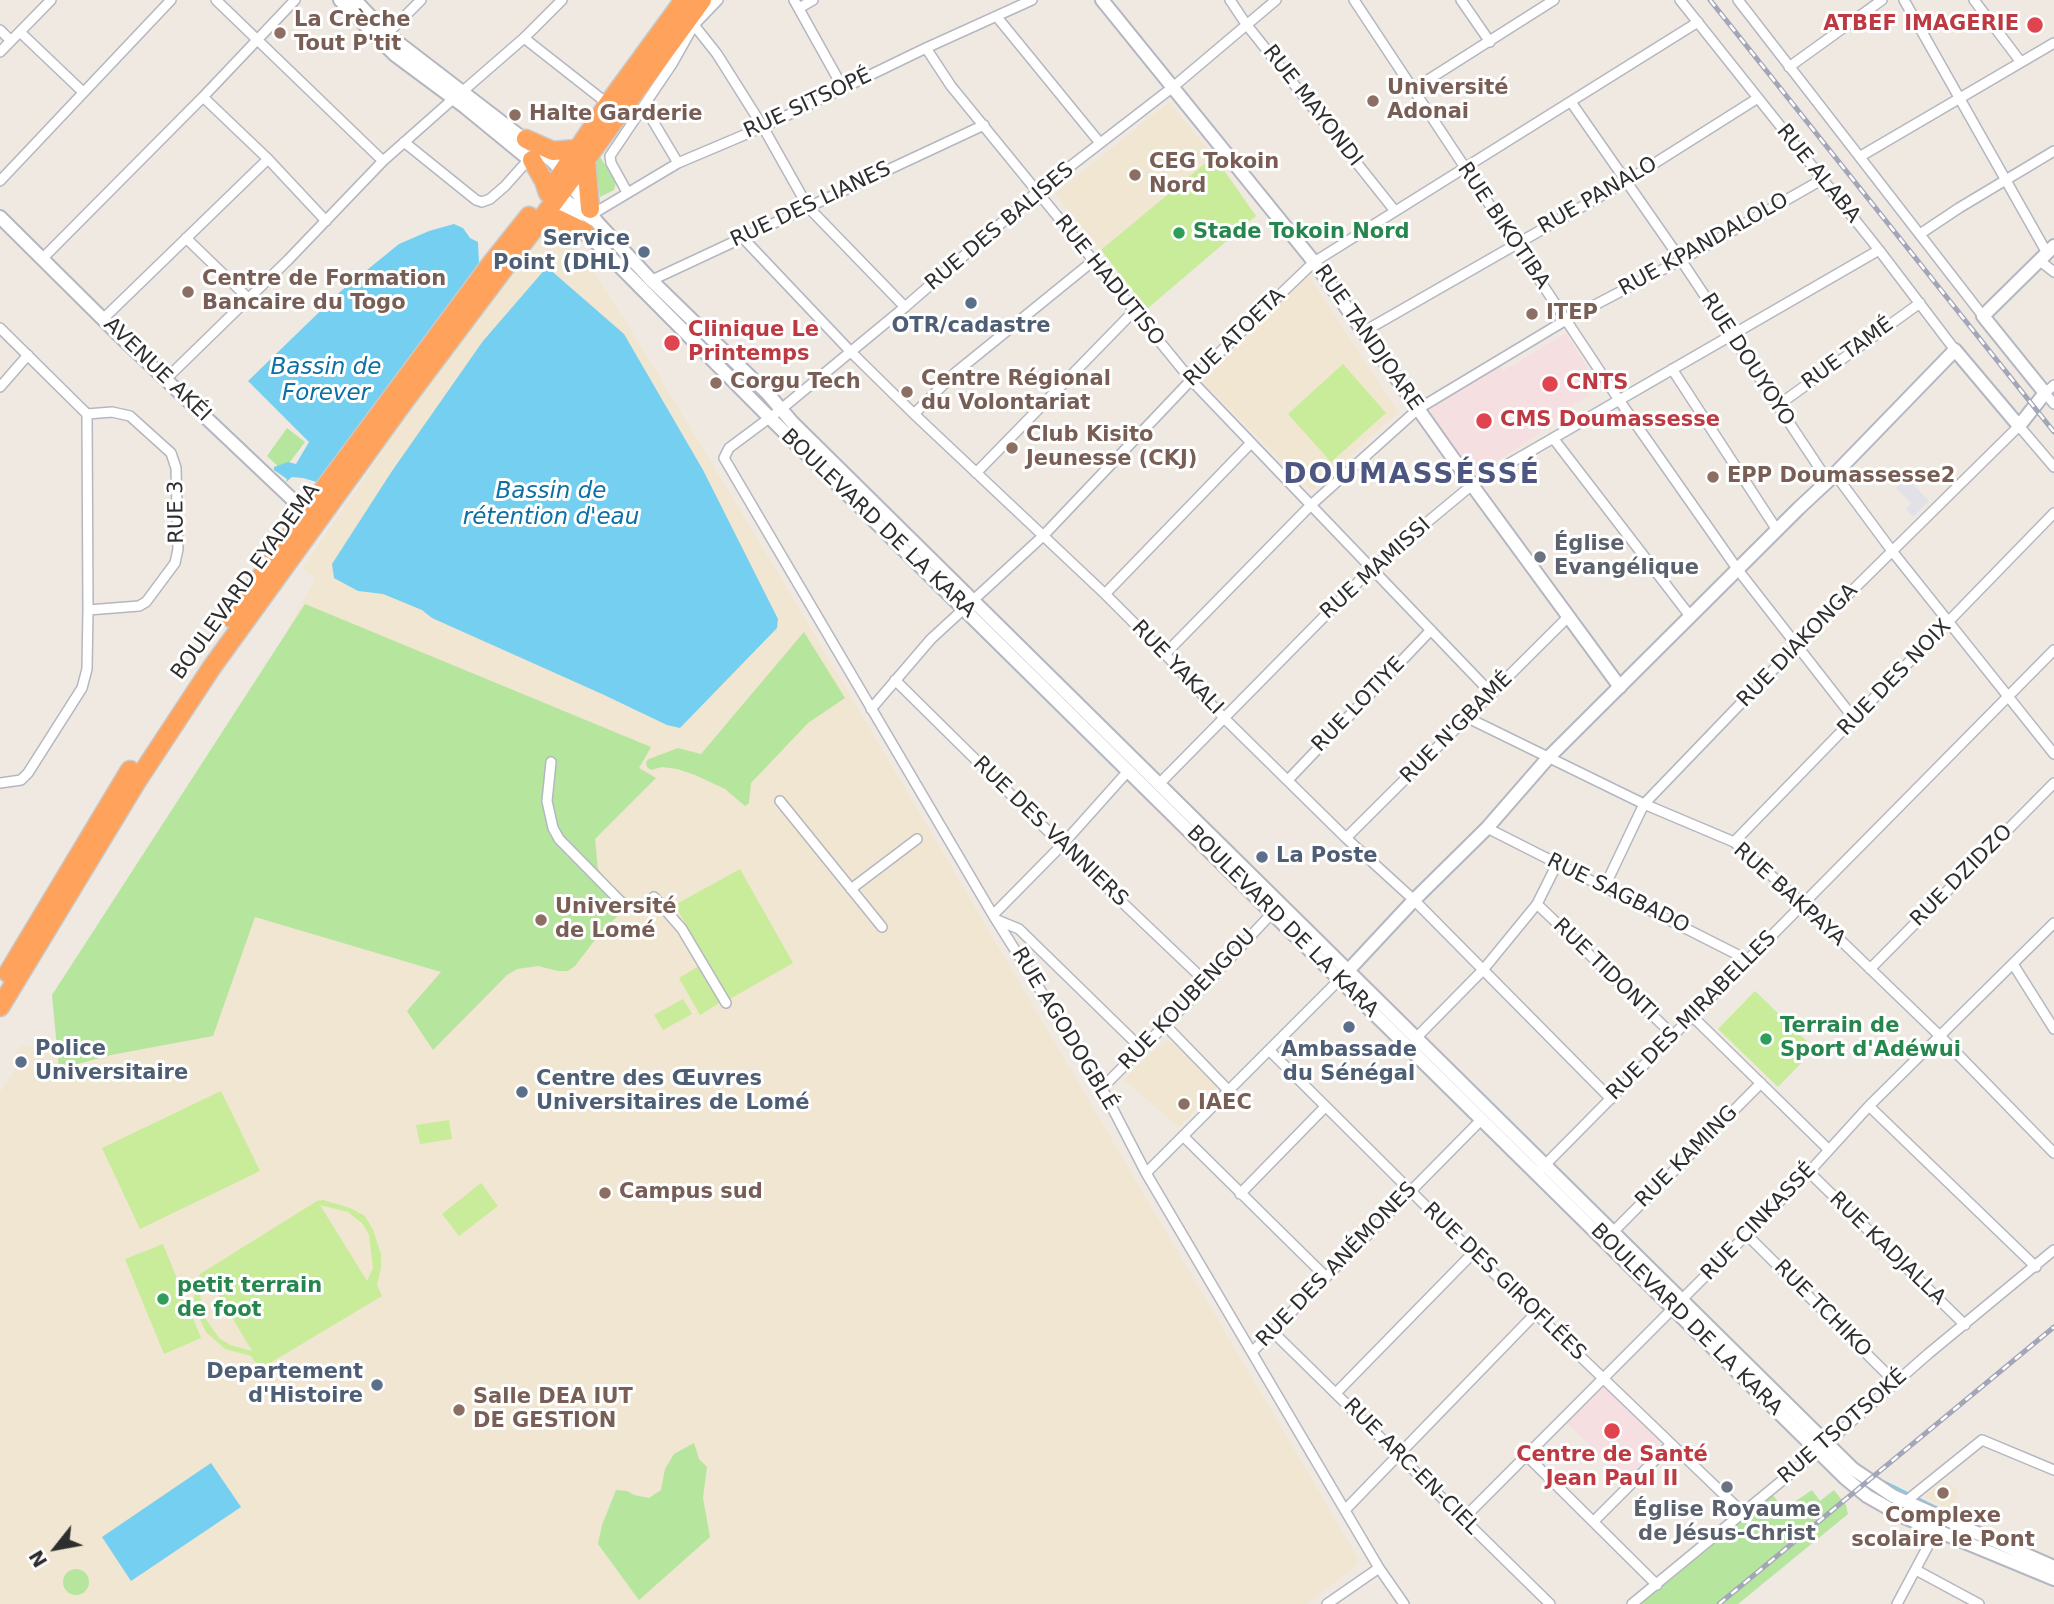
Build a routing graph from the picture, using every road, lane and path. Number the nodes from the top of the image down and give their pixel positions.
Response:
1 (51, 0) edge
2 (171, 0) edge
3 (216, 0) edge
4 (295, 0) edge
5 (340, 0) edge
6 (355, 0) edge
7 (421, 0) edge
8 (562, 0) edge
9 (684, 0) edge
10 (702, 0) edge
11 (718, 0) edge
12 (813, 0) edge
13 (1032, 0) edge
14 (1102, 0) edge
15 (1230, 0) edge
16 (1276, 0) edge
17 (1354, 0) edge
18 (1461, 0) edge
19 (1553, 0) edge
20 (1680, 0) edge
21 (1738, 0) edge
22 (1882, 0) edge
23 (1905, 0) edge
24 (1973, 0) edge
25 (796, 4) edge
26 (997, 16) junction
27 (1698, 22) junction
28 (691, 23) junction
29 (1246, 24) junction
30 (0, 30) edge
31 (20, 32) junction
32 (384, 38) junction
33 (524, 38) junction
34 (256, 40) junction
35 (11, 41) junction
36 (1490, 42) junction
37 (2054, 43) edge
38 (926, 48) junction
39 (0, 52) edge
40 (2020, 61) junction
41 (1789, 68) junction
42 (1172, 87) junction
43 (843, 88) junction
44 (1412, 90) junction
45 (83, 92) junction
46 (458, 95) junction
47 (203, 97) junction
48 (1959, 97) junction
49 (1758, 98) junction
50 (1571, 102) junction
51 (608, 104) junction
52 (644, 106) junction
53 (984, 125) junction
54 (763, 127) junction
55 (404, 142) junction
56 (1100, 143) junction
57 (531, 151) junction
58 (2054, 151) edge
59 (581, 154) junction
60 (1861, 156) junction
61 (268, 159) junction
62 (383, 161) junction
63 (678, 163) junction
64 (1464, 168) junction
65 (1823, 179) junction
66 (2006, 179) junction
67 (0, 181) edge
68 (1625, 182) junction
69 (557, 188) junction
70 (627, 192) junction
71 (1037, 192) junction
72 (808, 206) junction
73 (1395, 211) junction
74 (0, 217) edge
75 (591, 219) junction
76 (326, 221) junction
77 (534, 230) junction
78 (1920, 234) junction
79 (742, 237) junction
80 (186, 238) junction
81 (1514, 245) junction
82 (1879, 250) junction
83 (2047, 254) edge
84 (42, 259) junction
85 (1681, 260) junction
86 (1093, 261) junction
87 (1314, 262) junction
88 (2054, 272) edge
89 (652, 280) junction
90 (641, 289) junction
91 (248, 298) junction
92 (1920, 303) junction
93 (905, 307) junction
94 (1133, 310) junction
95 (1983, 316) junction
96 (103, 319) junction
97 (1566, 320) junction
98 (0, 328) edge
99 (1363, 332) junction
100 (1730, 335) junction
101 (1955, 350) junction
102 (851, 352) junction
103 (28, 355) junction
104 (1672, 369) junction
105 (166, 379) junction
106 (1191, 380) junction
107 (0, 387) edge
108 (2050, 389) edge
109 (1619, 400) junction
110 (2054, 404) edge
111 (1777, 406) junction
112 (1418, 409) junction
113 (87, 414) junction
114 (776, 414) junction
115 (914, 414) junction
116 (2019, 426) junction
117 (1553, 438) junction
118 (1250, 444) junction
119 (724, 455) joint
120 (2054, 467) edge
121 (976, 473) junction
122 (1831, 478) junction
123 (1472, 485) junction
124 (1311, 505) junction
125 (2054, 513) edge
126 (312, 517) junction
127 (1777, 530) junction
128 (1043, 536) junction
129 (1892, 551) junction
130 (1371, 568) junction
131 (1738, 570) junction
132 (1105, 594) junction
133 (969, 604) junction
134 (88, 610) junction
135 (1690, 616) junction
136 (1568, 617) junction
137 (1949, 622) junction
138 (1430, 630) junction
139 (1797, 645) junction
140 (2054, 650) edge
141 (1166, 654) junction
142 (895, 680) junction
143 (1619, 687) junction
144 (1492, 694) junction
145 (2007, 696) junction
146 (871, 709) junction
147 (1223, 717) junction
148 (1468, 718) junction
149 (1855, 720) junction
150 (2054, 754) edge
151 (1548, 758) junction
152 (551, 762) dead end
153 (1127, 772) junction
154 (1163, 780) junction
155 (1287, 780) junction
156 (0, 783) edge
157 (2054, 783) edge
158 (780, 801) dead end
159 (1644, 803) junction
160 (1487, 828) junction
161 (1346, 838) junction
162 (917, 839) dead end
163 (1734, 842) junction
164 (1062, 845) junction
165 (1557, 864) junction
166 (1605, 886) junction
167 (851, 889) junction
168 (654, 897) dead end
169 (1413, 900) junction
170 (1537, 904) junction
171 (1803, 904) junction
172 (639, 909) dead end
173 (1270, 914) junction
174 (995, 917) junction
175 (2054, 923) edge
176 (882, 927) dead end
177 (1748, 960) junction
178 (2013, 964) junction
179 (1871, 969) junction
180 (12, 970) junction
181 (1483, 970) junction
182 (1344, 974) junction
183 (1207, 982) junction
184 (0, 986) edge
185 (726, 1003) dead end
186 (0, 1007) edge
187 (1692, 1016) junction
188 (1165, 1025) junction
189 (2054, 1029) edge
190 (1673, 1035) junction
191 (1941, 1037) junction
192 (1416, 1038) junction
193 (1142, 1049) junction
194 (1269, 1050) junction
195 (1761, 1083) junction
196 (1102, 1088) junction
197 (1228, 1090) junction
198 (1611, 1099) junction
199 (1869, 1106) junction
200 (1325, 1107) junction
201 (1482, 1119) junction
202 (1183, 1136) junction
203 (1829, 1150) junction
204 (2054, 1151) edge
205 (1541, 1169) junction
206 (1809, 1172) junction
207 (1146, 1173) junction
208 (1409, 1190) junction
209 (1240, 1194) junction
210 (1613, 1231) junction
211 (1747, 1235) junction
212 (2054, 1250) edge
213 (1473, 1253) junction
214 (2036, 1267) junction
215 (1325, 1276) junction
216 (1674, 1307) junction
217 (1536, 1313) junction
218 (1965, 1325) junction
219 (1272, 1331) junction
220 (1252, 1352) junction
221 (1602, 1378) junction
222 (1896, 1383) junction
223 (1336, 1393) junction
224 (1671, 1444) junction
225 (1822, 1447) junction
226 (1398, 1454) junction
227 (1526, 1455) junction
228 (2054, 1470) edge
229 (1875, 1493) junction
230 (1905, 1502) junction
231 (1345, 1510) junction
232 (1742, 1513) junction
233 (1463, 1519) junction
234 (1594, 1521) junction
235 (1936, 1532) junction
236 (2054, 1567) edge
237 (1380, 1568) junction
238 (1916, 1570) junction
239 (2054, 1579) edge
240 (1657, 1585) junction
241 (1405, 1603) edge
242 (1327, 1604) edge
243 (1550, 1604) edge
244 (1632, 1604) edge
245 (1897, 1604) edge
246 (1979, 1604) edge

1 - 31 street
2 - 45 street
3 - 34 street
4 - 34 street
5 - 32 main road
6 - 32 main road
7 - 32 street
8 - 33 street
9 - 51 highway
10 - 28 highway, BOULEVARD EYADEMA
11 - 28 street
12 - 25 street
13 - 26 street, RUE SITSOPÉ
14 - 42 main road, RUE TANDJOARE
15 - 29 street, RUE MAYONDI
16 - 29 street, RUE DES BALISES
17 - 44 street, RUE BIKOTIBA
18 - 36 street
19 - 36 street
20 - 27 street, RUE ALABA
21 - 41 street
22 - 41 street
23 - 48 street
24 - 40 street
25 - 43 street
26 - 38 street, RUE SITSOPÉ
26 - 56 street
27 - 49 street, RUE ALABA
27 - 50 street, RUE ATOETA
28 - 52 street
28 - 54 street
28 - 59 highway, BOULEVARD EYADEMA
29 - 42 street, RUE DES BALISES
29 - 73 street, RUE MAYONDI
30 - 35 street
31 - 35 street
31 - 45 street
32 - 46 main road
33 - 46 street
33 - 51 street
34 - 47 street
34 - 62 street
35 - 39 street
36 - 44 street
37 - 40 street
38 - 43 street, RUE SITSOPÉ
38 - 53 street, RUE HADUTISO
40 - 48 street
41 - 60 street
42 - 56 street, RUE DES BALISES
42 - 87 main road, RUE TANDJOARE
43 - 54 street, RUE SITSOPÉ
44 - 64 street, RUE BIKOTIBA
45 - 67 street
46 - 55 street
46 - 57 main road
46 - 57 main road
47 - 61 street
47 - 84 street
48 - 60 street
48 - 66 street
49 - 65 street, RUE ALABA
49 - 68 street, RUE PANALO
50 - 64 street, RUE ATOETA
50 - 68 street, RUE DOUYOYO
51 - 59 highway
52 - 63 street
52 - 70 street
53 - 71 street, RUE HADUTISO
53 - 72 street, RUE DES LIANES
54 - 63 street, RUE SITSOPÉ
54 - 72 street
55 - 57 street
55 - 62 street
56 - 71 street, RUE DES BALISES
57 - 59 highway
57 - 69 main road
57 - 69 highway
58 - 66 street
59 - 69 highway, BOULEVARD EYADEMA
59 - 75 highway
60 - 78 street
61 - 76 street
61 - 80 street
62 - 76 street
63 - 70 street, RUE SITSOPÉ
64 - 73 street, RUE ATOETA
64 - 81 street, RUE BIKOTIBA
65 - 82 street, RUE ALABA
65 - 85 street, RUE KPANDALOLO
66 - 78 street
66 - 83 street
68 - 81 street, RUE PANALO
68 - 85 street, RUE DOUYOYO
69 - 75 main road, BOULEVARD DE LA KARA
69 - 75 main road, BOULEVARD DE LA KARA
69 - 77 highway, BOULEVARD EYADEMA
69 - 126 highway
70 - 75 street, RUE SITSOPÉ
71 - 86 street, RUE HADUTISO
71 - 93 street, RUE DES BALISES
72 - 79 street, RUE DES LIANES
72 - 93 street
73 - 87 street, RUE ATOETA
74 - 84 main road, AVENUE AKÉI
75 - 77 highway
75 - 89 main road, BOULEVARD DE LA KARA
75 - 90 main road, BOULEVARD DE LA KARA
76 - 91 street
77 - 126 highway, BOULEVARD EYADEMA
78 - 95 street
79 - 89 street, RUE DES LIANES
79 - 102 street, RUE YAKALI
80 - 91 street
80 - 96 street
81 - 97 street, RUE BIKOTIBA
81 - 99 street, RUE PANALO
82 - 92 street, RUE ALABA
82 - 100 street, RUE MAMISSI
83 - 88 street
83 - 95 main road
84 - 96 main road, AVENUE AKÉI
85 - 97 street, RUE KPANDALOLO
85 - 100 street, RUE DOUYOYO
86 - 94 street, RUE HADUTISO
86 - 115 street
87 - 99 main road, RUE TANDJOARE
87 - 106 street, RUE ATOETA
89 - 90 street, RUE DES LIANES
89 - 114 main road, BOULEVARD DE LA KARA
90 - 114 main road, BOULEVARD DE LA KARA
91 - 105 street
92 - 101 street, RUE ALABA
92 - 111 street, RUE TAMÉ
93 - 102 street, RUE DES BALISES
94 - 106 street, RUE HADUTISO
94 - 121 street
95 - 108 main road
96 - 105 main road, AVENUE AKÉI
97 - 109 street, RUE BIKOTIBA
97 - 112 street, RUE KPANDALOLO
98 - 103 street
99 - 112 main road, RUE TANDJOARE
100 - 104 street, RUE MAMISSI
100 - 111 street, RUE DOUYOYO
101 - 116 main road
101 - 122 main road
102 - 114 street, RUE DES BALISES
102 - 115 street, RUE YAKALI
103 - 107 street
103 - 113 street
104 - 109 street, RUE MAMISSI
104 - 127 street
105 - 126 main road, AVENUE AKÉI
106 - 118 street, RUE HADUTISO
106 - 128 street, RUE ATOETA
108 - 110 street
108 - 116 main road
109 - 117 street, RUE MAMISSI
109 - 131 street, RUE BIKOTIBA
111 - 122 street, RUE DOUYOYO
112 - 123 main road, RUE TANDJOARE
112 - 124 street, RUE KPANDALOLO
113 - 134 street
113 - 134 street, RUE 3
114 - 119 street, RUE DES BALISES
114 - 133 main road, BOULEVARD DE LA KARA
115 - 121 street, RUE YAKALI
116 - 120 street
116 - 129 street, RUE DIAKONGA
117 - 123 street, RUE MAMISSI
117 - 135 street
118 - 124 street, RUE HADUTISO
118 - 132 street
119 - 146 street, RUE AGODOGBLÉ
121 - 128 street, RUE YAKALI
122 - 127 main road
122 - 129 street, RUE DOUYOYO
123 - 130 street, RUE MAMISSI
123 - 136 main road, RUE TANDJOARE
124 - 130 street, RUE HADUTISO
124 - 141 street, RUE KPANDALOLO
125 - 137 street, RUE DES NOIX
126 - 180 highway, BOULEVARD EYADEMA
127 - 131 main road
128 - 132 street, RUE YAKALI
128 - 133 street, RUE ATOETA
129 - 137 street, RUE DOUYOYO
129 - 139 street, RUE DIAKONGA
130 - 138 street, RUE HADUTISO
130 - 147 street, RUE MAMISSI
131 - 135 main road
131 - 139 street, RUE BIKOTIBA
132 - 141 street, RUE YAKALI
133 - 142 street, RUE ATOETA
133 - 153 main road, BOULEVARD DE LA KARA
133 - 154 main road, BOULEVARD DE LA KARA
134 - 156 street
135 - 143 main road
136 - 143 main road, RUE TANDJOARE
136 - 144 street, RUE N'GBAMÉ
137 - 145 street, RUE DOUYOYO
137 - 149 street, RUE DES NOIX
138 - 144 street, RUE HADUTISO
138 - 155 street, RUE LOTIYE
139 - 149 street, RUE BIKOTIBA
139 - 159 street, RUE DIAKONGA
140 - 145 street, RUE DES MIRABELLES
141 - 147 street, RUE YAKALI
142 - 146 street, RUE ATOETA
142 - 164 street, RUE DES VANNIERS
143 - 151 main road
144 - 148 street, RUE N'GBAMÉ
145 - 150 street, RUE DOUYOYO
145 - 171 street, RUE DES MIRABELLES
146 - 174 street, RUE AGODOGBLÉ
147 - 154 street, RUE MAMISSI
147 - 155 street, RUE YAKALI
148 - 151 street, RUE BAKPAYA
148 - 161 street, RUE N'GBAMÉ
149 - 163 street, RUE DES NOIX
151 - 159 street, RUE BAKPAYA
151 - 160 main road
152 - 172 street
153 - 164 street
153 - 173 main road, BOULEVARD DE LA KARA
154 - 182 main road, BOULEVARD DE LA KARA
155 - 161 street, RUE YAKALI
157 - 179 street, RUE DZIDZO
158 - 167 street
159 - 163 street, RUE BAKPAYA
159 - 166 street, RUE DIAKONGA
160 - 165 street, RUE SAGBADO
160 - 169 main road
161 - 169 street, RUE YAKALI
162 - 167 street
163 - 171 street, RUE BAKPAYA
164 - 174 street
164 - 183 street, RUE DES VANNIERS
165 - 166 street, RUE SAGBADO
165 - 170 street
166 - 177 street, RUE SAGBADO
167 - 176 street
168 - 185 street
169 - 181 street, RUE YAKALI
169 - 182 main road
170 - 181 street
170 - 190 street, RUE TIDONTI
171 - 177 street, RUE DES MIRABELLES
171 - 179 street, RUE BAKPAYA
173 - 182 main road, BOULEVARD DE LA KARA
173 - 183 street, RUE KOUBENGOU
174 - 193 street
174 - 196 street, RUE AGODOGBLÉ
175 - 178 street, RUE CINKASSÉ
177 - 187 street, RUE DES MIRABELLES
178 - 189 street
178 - 191 street, RUE CINKASSÉ
179 - 191 street, RUE BAKPAYA
180 - 184 highway
180 - 186 highway, BOULEVARD EYADEMA
181 - 192 street
181 - 198 street, RUE YAKALI
182 - 192 main road, BOULEVARD DE LA KARA
182 - 194 street
182 - 201 main road, BOULEVARD DE LA KARA
183 - 188 street, RUE KOUBENGOU
187 - 190 street, RUE DES MIRABELLES
187 - 195 street
188 - 193 street, RUE KOUBENGOU
188 - 197 street
190 - 198 street, RUE DES MIRABELLES
191 - 199 street, RUE CINKASSÉ
191 - 204 street, RUE BAKPAYA
192 - 205 main road, BOULEVARD DE LA KARA
193 - 196 street, RUE KOUBENGOU
194 - 197 street
194 - 200 street, RUE DES GIROFLÉES
195 - 203 street
195 - 210 street, RUE KAMING
196 - 207 street, RUE AGODOGBLÉ
197 - 202 street
198 - 205 street, RUE DES MIRABELLES
199 - 203 street, RUE CINKASSÉ
199 - 214 street
200 - 208 street, RUE DES GIROFLÉES
200 - 209 street
201 - 205 main road, BOULEVARD DE LA KARA
201 - 208 street, RUE DES ANÉMONES
202 - 207 street
202 - 209 street
203 - 206 street, RUE CINKASSÉ
205 - 210 main road, BOULEVARD DE LA KARA
205 - 216 main road, BOULEVARD DE LA KARA
206 - 211 street, RUE CINKASSÉ
206 - 218 street, RUE KADJALLA
207 - 220 street, RUE AGODOGBLÉ
208 - 213 street, RUE DES GIROFLÉES
208 - 215 street, RUE DES ANÉMONES
209 - 215 street
210 - 216 main road, BOULEVARD DE LA KARA
211 - 216 street, RUE CINKASSÉ
211 - 222 street, RUE TCHIKO
212 - 214 street, RUE TSOTSOKÉ
213 - 217 street, RUE DES GIROFLÉES
213 - 223 street
214 - 218 street, RUE TSOTSOKÉ
215 - 219 street, RUE DES ANÉMONES
216 - 221 street, RUE CINKASSÉ
216 - 225 main road, BOULEVARD DE LA KARA
217 - 221 street, RUE DES GIROFLÉES
217 - 226 street
218 - 222 street, RUE TSOTSOKÉ
219 - 220 street, RUE DES ANÉMONES
219 - 223 street, RUE ARC-EN-CIEL
220 - 231 street, RUE AGODOGBLÉ
221 - 224 street, RUE DES GIROFLÉES
221 - 227 street, RUE CINKASSÉ
222 - 225 street, RUE TSOTSOKÉ
223 - 226 street, RUE ARC-EN-CIEL
224 - 232 street, RUE DES GIROFLÉES
224 - 234 street
225 - 229 main road, BOULEVARD DE LA KARA
225 - 232 street, RUE TSOTSOKÉ
226 - 231 street
226 - 233 street, RUE ARC-EN-CIEL
227 - 233 street, RUE CINKASSÉ
227 - 234 street
228 - 230 street
229 - 230 main road, BOULEVARD DE LA KARA
229 - 235 main road, BOULEVARD DE LA KARA
230 - 236 main road, BOULEVARD DE LA KARA
231 - 237 street, RUE AGODOGBLÉ
232 - 240 street, RUE TSOTSOKÉ
233 - 243 street, RUE ARC-EN-CIEL
234 - 240 street
235 - 238 street
235 - 239 main road, BOULEVARD DE LA KARA
237 - 241 street, RUE AGODOGBLÉ
237 - 242 street
238 - 245 street
238 - 246 street
240 - 244 street, RUE TSOTSOKÉ

